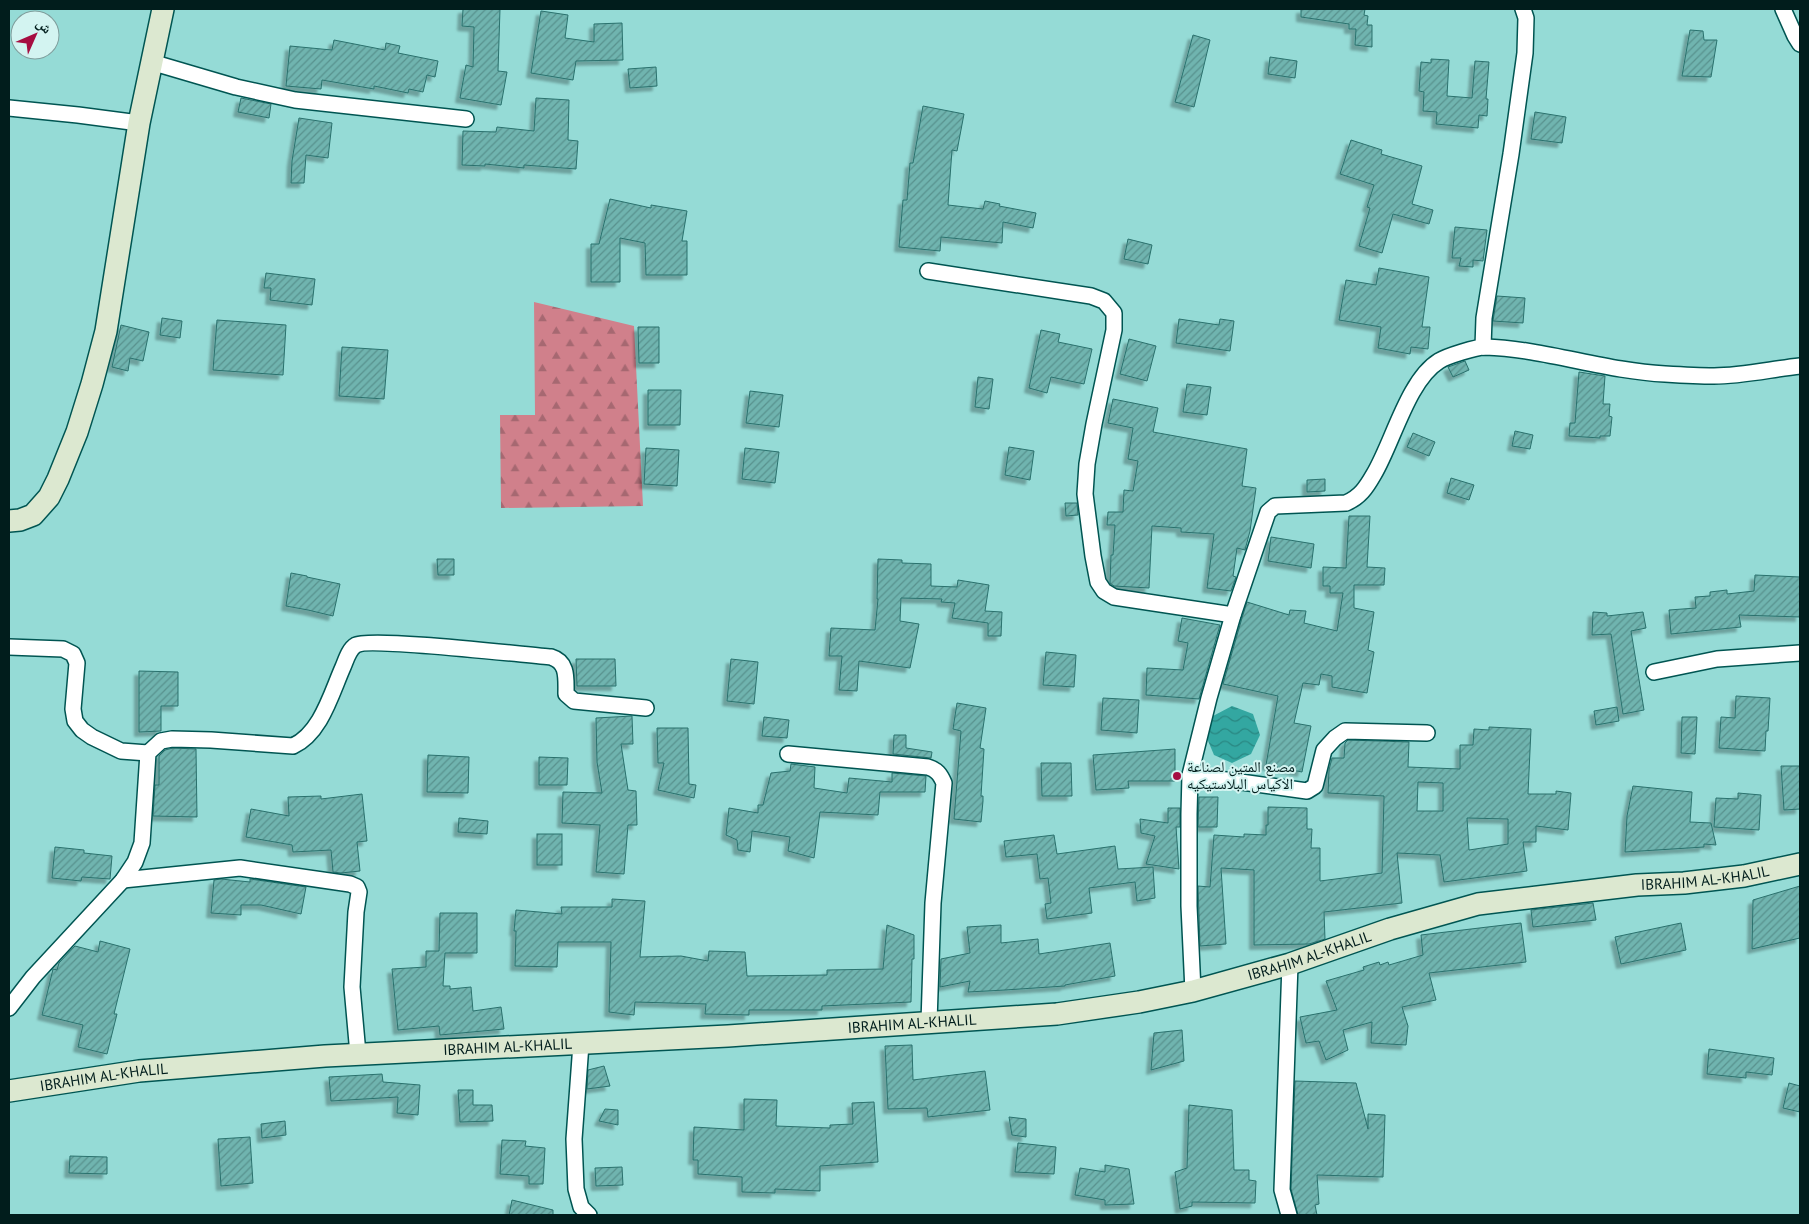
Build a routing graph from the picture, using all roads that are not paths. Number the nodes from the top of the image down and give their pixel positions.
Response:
1 (163, 9) edge
2 (1523, 9) edge
3 (1784, 9) edge
4 (1800, 44) edge
5 (151, 62) junction
6 (9, 108) edge
7 (466, 119) dead end
8 (139, 123) junction
9 (928, 271) dead end
10 (1483, 347) junction
11 (1800, 366) edge
12 (9, 521) edge
13 (1233, 615) junction
14 (9, 647) edge
15 (1800, 653) edge
16 (1654, 672) dead end
17 (646, 708) dead end
18 (1427, 733) dead end
19 (148, 753) junction
20 (788, 754) dead end
21 (1190, 776) junction
22 (1800, 864) edge
23 (124, 880) junction
24 (1290, 964) junction
25 (1193, 991) junction
26 (9, 1008) edge
27 (929, 1022) junction
28 (580, 1044) junction
29 (358, 1054) junction
30 (9, 1091) edge
31 (590, 1215) edge
32 (1289, 1215) edge

1 - 5 street
2 - 10 street
3 - 4 street
5 - 7 street
5 - 8 street
6 - 8 street
8 - 12 street
9 - 13 street
10 - 11 street
10 - 13 street
13 - 21 street
14 - 19 street
15 - 16 street
17 - 19 street
18 - 21 street
19 - 23 street
20 - 27 street
21 - 25 street
22 - 24 street, IBRAHIM AL-KHALIL
23 - 26 street
23 - 29 street
24 - 25 street, IBRAHIM AL-KHALIL
24 - 32 street
25 - 27 street, IBRAHIM AL-KHALIL
27 - 28 street, IBRAHIM AL-KHALIL
28 - 29 street, IBRAHIM AL-KHALIL
28 - 31 street
29 - 30 street, IBRAHIM AL-KHALIL

